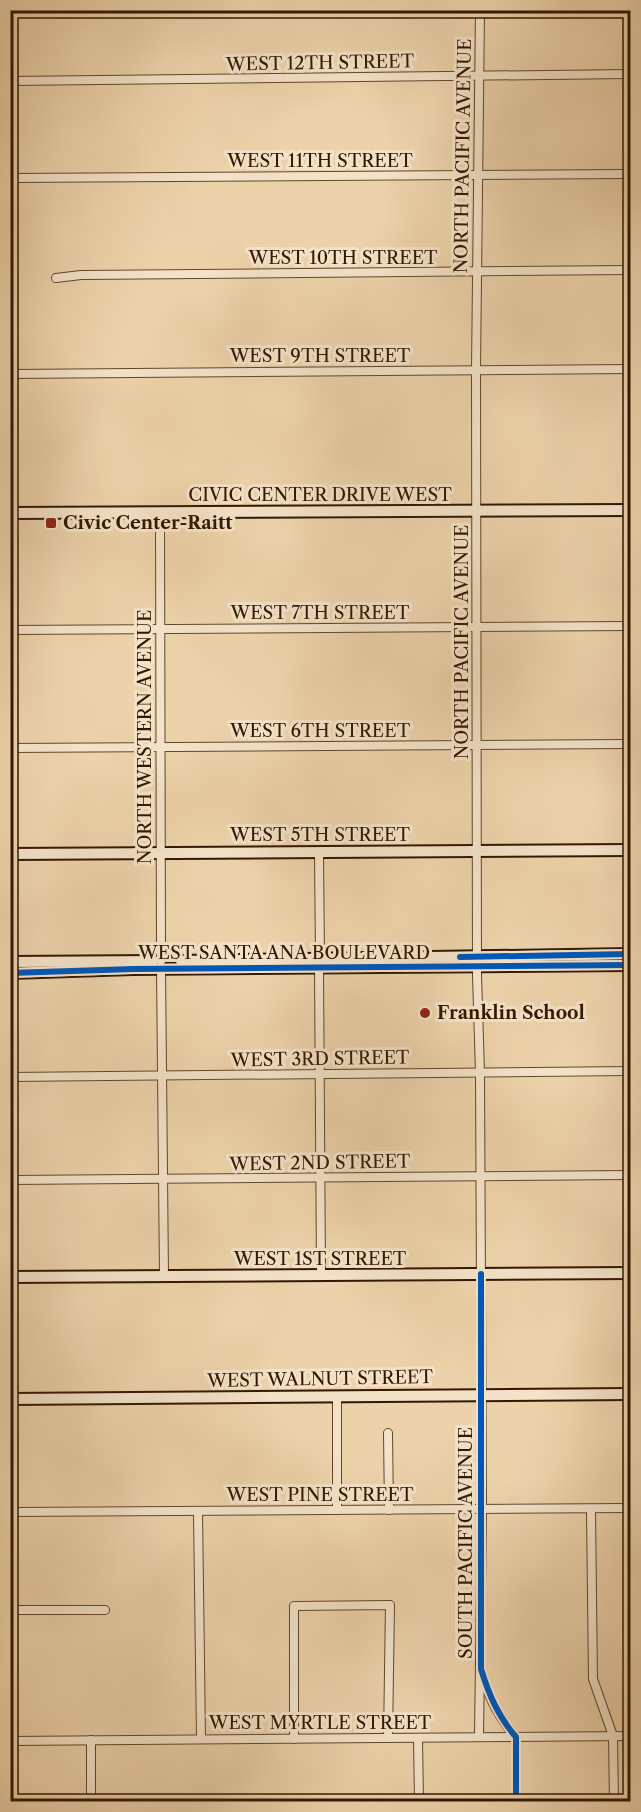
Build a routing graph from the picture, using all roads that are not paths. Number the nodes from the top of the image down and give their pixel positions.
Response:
1 (480, 10) edge
2 (630, 74) edge
3 (480, 77) junction
4 (10, 81) edge
5 (630, 174) edge
6 (478, 176) junction
7 (10, 177) edge
8 (630, 270) edge
9 (476, 272) junction
10 (56, 278) dead end
11 (630, 369) edge
12 (476, 370) junction
13 (10, 374) edge
14 (630, 510) edge
15 (476, 511) junction
16 (160, 512) junction
17 (10, 513) edge
18 (630, 626) edge
19 (477, 627) junction
20 (160, 629) junction
21 (10, 630) edge
22 (630, 744) edge
23 (478, 745) junction
24 (161, 747) junction
25 (10, 748) edge
26 (630, 850) edge
27 (478, 851) junction
28 (161, 852) junction
29 (319, 852) junction
30 (10, 854) edge
31 (630, 954) edge
32 (10, 962) edge
33 (477, 962) junction
34 (319, 963) junction
35 (161, 965) junction
36 (630, 965) edge
37 (10, 973) edge
38 (630, 1071) edge
39 (480, 1073) junction
40 (320, 1074) junction
41 (163, 1076) junction
42 (10, 1077) edge
43 (630, 1175) edge
44 (481, 1176) junction
45 (320, 1178) junction
46 (163, 1179) junction
47 (10, 1180) edge
48 (630, 1273) edge
49 (481, 1274) junction
50 (321, 1275) junction
51 (164, 1276) junction
52 (10, 1277) edge
53 (482, 1394) junction
54 (630, 1394) edge
55 (336, 1396) junction
56 (10, 1399) edge
57 (388, 1433) dead end
58 (630, 1508) edge
59 (482, 1509) junction
60 (591, 1509) junction
61 (337, 1510) junction
62 (389, 1510) junction
63 (198, 1511) junction
64 (10, 1512) edge
65 (10, 1610) edge
66 (105, 1610) dead end
67 (481, 1669) junction
68 (613, 1736) junction
69 (630, 1736) edge
70 (479, 1737) junction
71 (516, 1737) junction
72 (294, 1738) junction
73 (388, 1738) junction
74 (418, 1738) junction
75 (201, 1739) junction
76 (91, 1740) junction
77 (10, 1741) edge
78 (91, 1802) edge
79 (418, 1802) edge
80 (516, 1802) edge
81 (614, 1802) edge

1 - 3 street, NORTH PACIFIC AVENUE
2 - 3 street, WEST 12TH STREET
3 - 4 street, WEST 12TH STREET
3 - 6 street, NORTH PACIFIC AVENUE
5 - 6 street, WEST 11TH STREET
6 - 7 street, WEST 11TH STREET
6 - 9 street, NORTH PACIFIC AVENUE
8 - 9 street, WEST 10TH STREET
9 - 10 street, WEST 10TH STREET
9 - 12 street, NORTH PACIFIC AVENUE
11 - 12 street, WEST 9TH STREET
12 - 13 street, WEST 9TH STREET
12 - 15 street, NORTH PACIFIC AVENUE
14 - 15 main road, CIVIC CENTER DRIVE WEST
15 - 16 main road, CIVIC CENTER DRIVE WEST
15 - 19 street, NORTH PACIFIC AVENUE
16 - 17 main road, CIVIC CENTER DRIVE WEST
16 - 20 street, NORTH WESTERN AVENUE
18 - 19 street, WEST 7TH STREET
19 - 20 street, WEST 7TH STREET
19 - 23 street, NORTH PACIFIC AVENUE
20 - 21 street, WEST 7TH STREET
20 - 24 street, NORTH WESTERN AVENUE
22 - 23 street, WEST 6TH STREET
23 - 24 street, WEST 6TH STREET
23 - 27 street, NORTH PACIFIC AVENUE
24 - 25 street, WEST 6TH STREET
24 - 28 street, NORTH WESTERN AVENUE
26 - 27 main road, WEST 5TH STREET
27 - 29 main road, WEST 5TH STREET
27 - 33 street, NORTH PACIFIC AVENUE
28 - 29 main road, WEST 5TH STREET
28 - 30 main road, WEST 5TH STREET
28 - 35 street, NORTH WESTERN AVENUE
29 - 34 street
31 - 33 main road, WEST SANTA ANA BOULEVARD
32 - 35 main road, WEST SANTA ANA BOULEVARD
33 - 34 main road, WEST SANTA ANA BOULEVARD
33 - 36 main road, WEST SANTA ANA BOULEVARD
33 - 39 street, NORTH PACIFIC AVENUE
34 - 35 main road, WEST SANTA ANA BOULEVARD
34 - 40 street
35 - 37 main road, WEST SANTA ANA BOULEVARD
35 - 41 street, NORTH WESTERN AVENUE
38 - 39 street, WEST 3RD STREET
39 - 40 street, WEST 3RD STREET
39 - 44 street, NORTH PACIFIC AVENUE
40 - 41 street, WEST 3RD STREET
40 - 45 street
41 - 42 street, WEST 3RD STREET
41 - 46 street, NORTH WESTERN AVENUE
43 - 44 street, WEST 2ND STREET
44 - 45 street, WEST 2ND STREET
44 - 49 street, NORTH PACIFIC AVENUE
45 - 46 street, WEST 2ND STREET
45 - 50 street
46 - 47 street, WEST 2ND STREET
46 - 51 street, NORTH WESTERN AVENUE
48 - 49 main road, WEST 1ST STREET
49 - 50 main road, WEST 1ST STREET
49 - 53 street, SOUTH PACIFIC AVENUE
50 - 51 main road, WEST 1ST STREET
51 - 52 main road, WEST 1ST STREET
53 - 54 main road, WEST WALNUT STREET
53 - 55 main road, WEST WALNUT STREET
53 - 59 street, SOUTH PACIFIC AVENUE
55 - 56 main road, WEST WALNUT STREET
55 - 61 street
57 - 62 street
58 - 60 street, WEST PINE STREET
59 - 60 street, WEST PINE STREET
59 - 62 street, WEST PINE STREET
59 - 67 street, SOUTH PACIFIC AVENUE
60 - 68 street
61 - 62 street, WEST PINE STREET
61 - 63 street, WEST PINE STREET
63 - 64 street, WEST PINE STREET
63 - 75 street
65 - 66 street
67 - 70 street, SOUTH PACIFIC AVENUE
67 - 71 street, SOUTH PACIFIC AVENUE
68 - 69 street, WEST MYRTLE STREET
68 - 71 street, WEST MYRTLE STREET
68 - 81 street
70 - 71 street, WEST MYRTLE STREET
70 - 74 street, WEST MYRTLE STREET
71 - 80 street
72 - 73 street, WEST MYRTLE STREET
72 - 73 street
72 - 75 street, WEST MYRTLE STREET
73 - 74 street, WEST MYRTLE STREET
74 - 79 street
75 - 76 street, WEST MYRTLE STREET
76 - 77 street, WEST MYRTLE STREET
76 - 78 street

